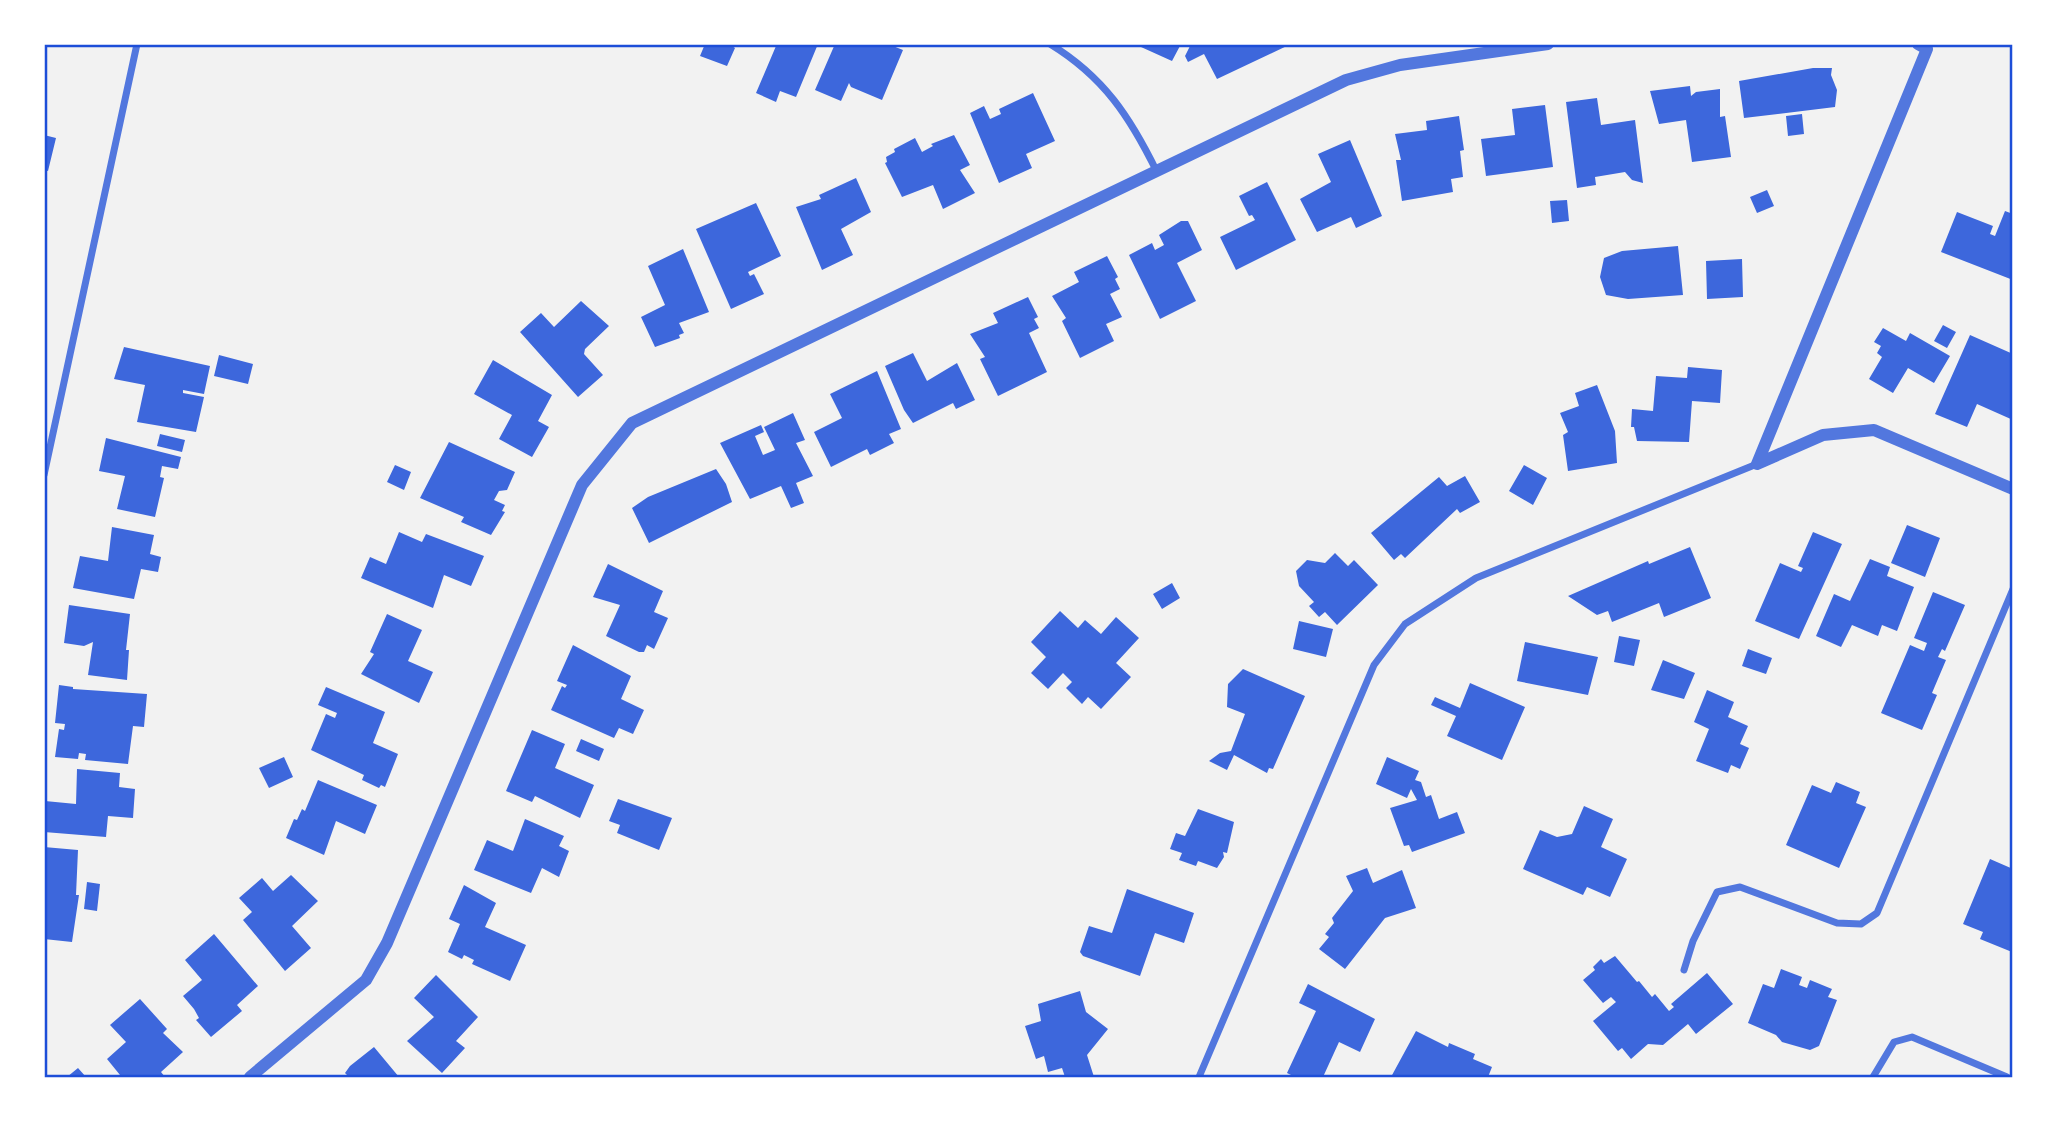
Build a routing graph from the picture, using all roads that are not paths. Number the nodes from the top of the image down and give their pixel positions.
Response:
1 (137, 44) edge
2 (1050, 44) edge
3 (1548, 44) edge
4 (1925, 46) edge
5 (1157, 172) junction
6 (1757, 464) junction
7 (44, 475) edge
8 (2013, 489) edge
9 (2013, 589) edge
10 (1684, 970) dead end
11 (250, 1077) edge
12 (1199, 1077) edge
13 (1873, 1077) edge
14 (2007, 1077) edge

1 - 7 street
2 - 5 street
3 - 5 street
4 - 6 street
5 - 11 street
6 - 8 street
6 - 12 street
9 - 10 street
13 - 14 street

